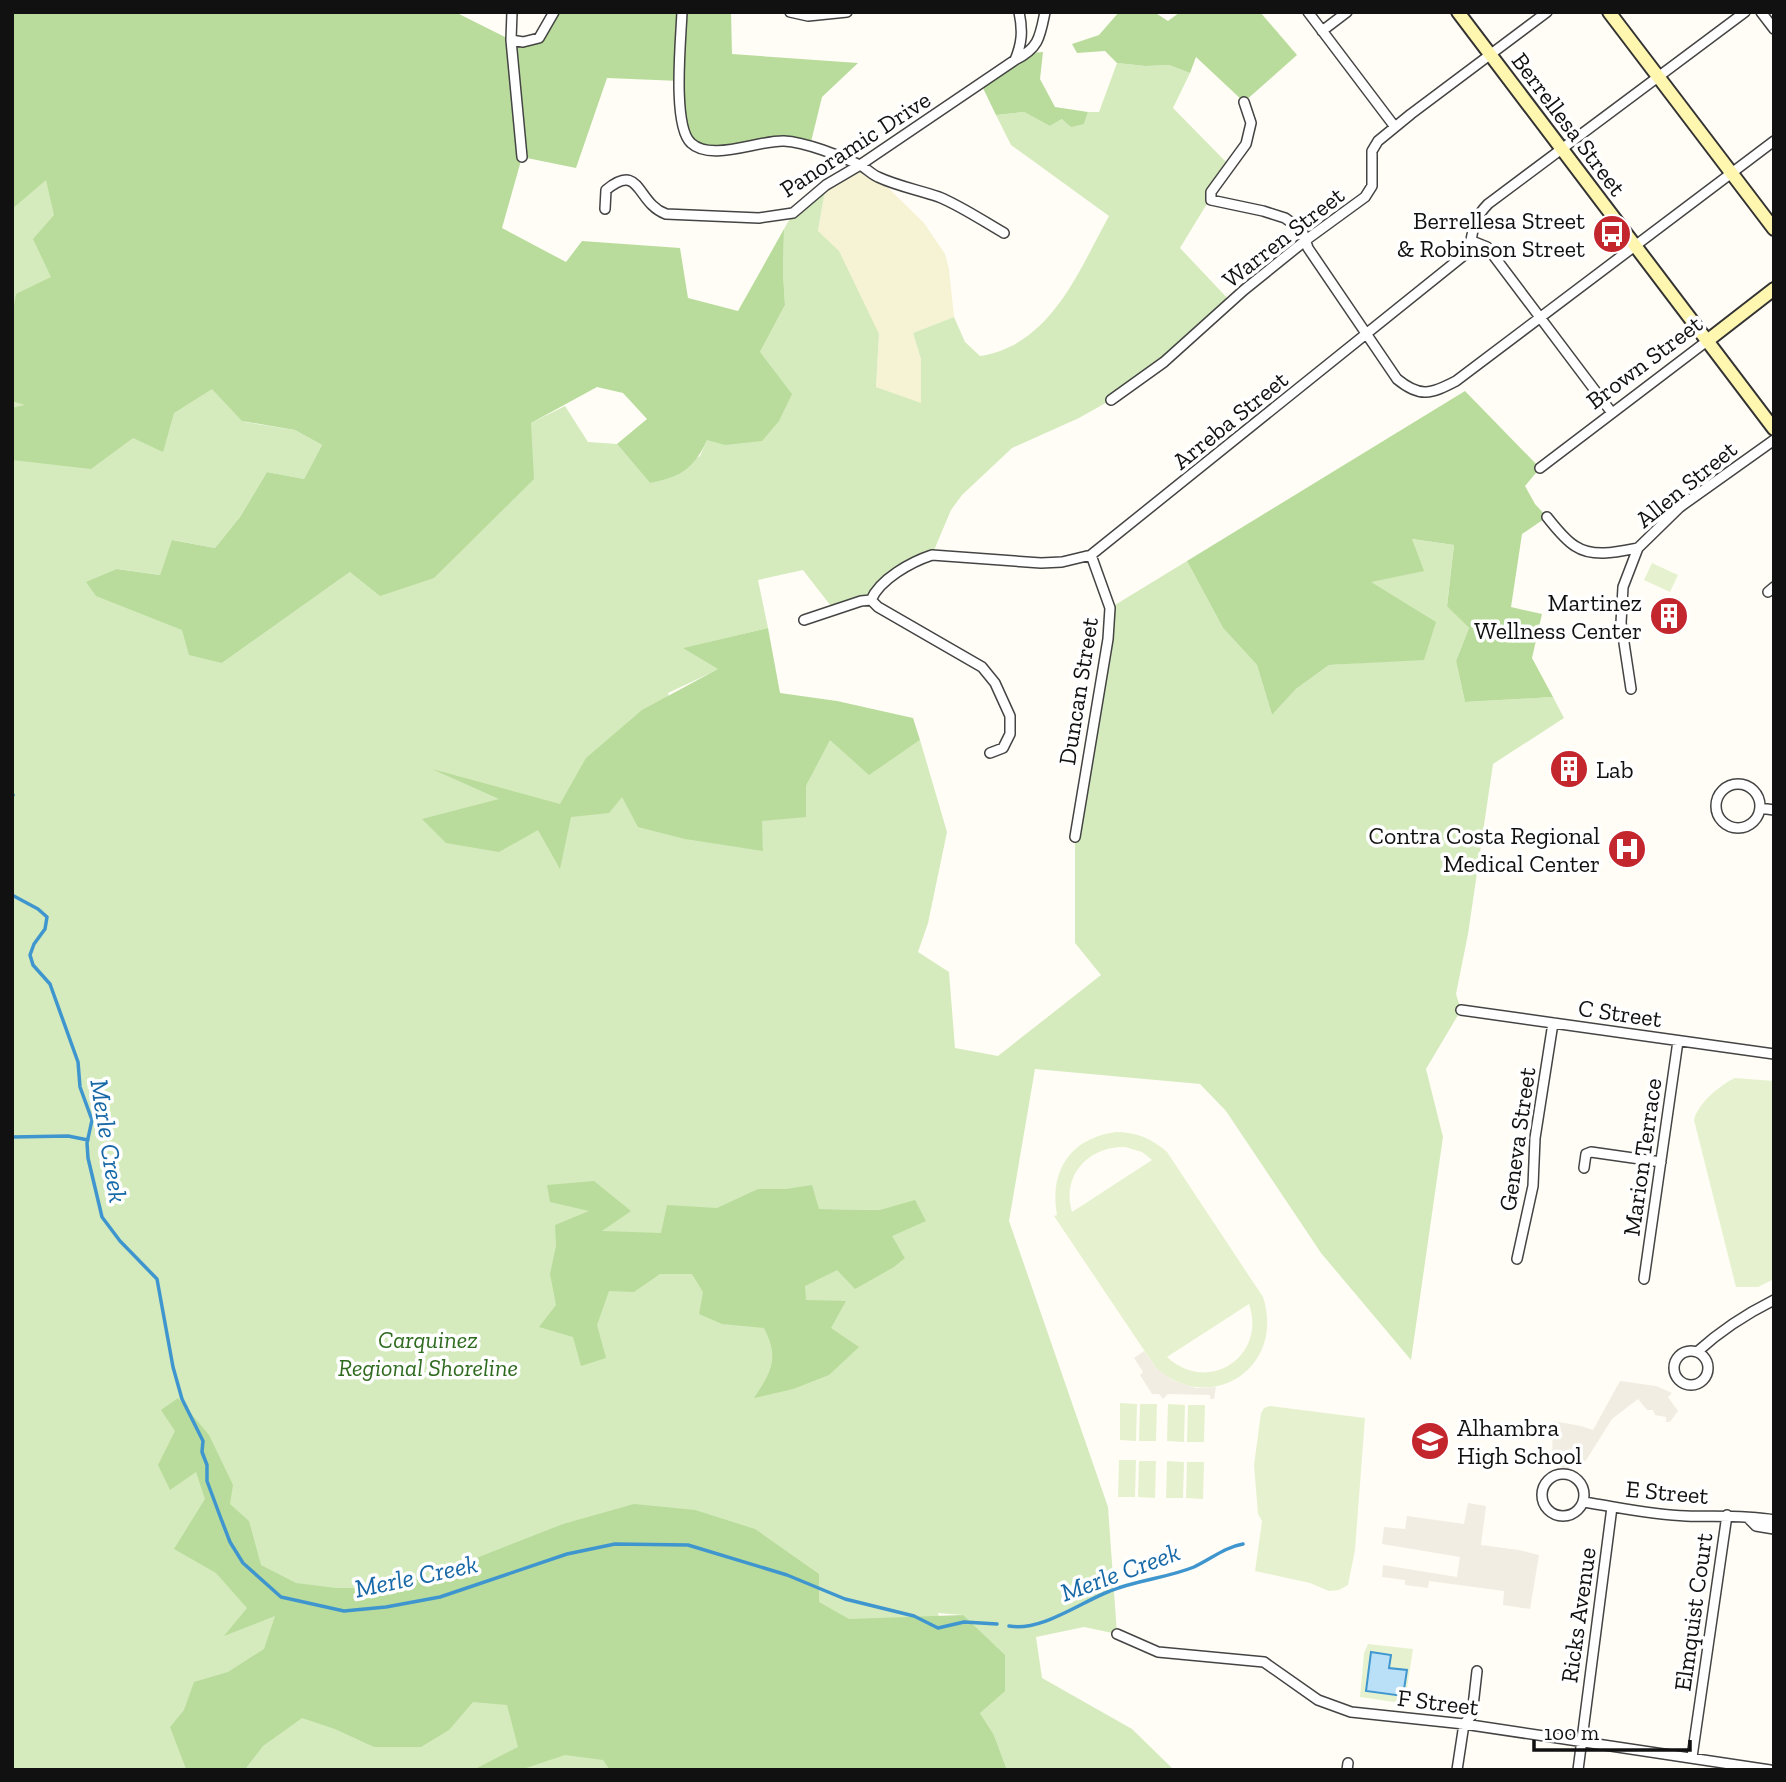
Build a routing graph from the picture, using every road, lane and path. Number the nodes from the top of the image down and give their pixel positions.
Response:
1 (512, 12) edge
2 (554, 12) edge
3 (682, 12) edge
4 (790, 12) edge
5 (847, 12) edge
6 (1019, 12) edge
7 (1045, 12) edge
8 (1308, 12) edge
9 (1347, 12) edge
10 (1458, 12) edge
11 (1547, 12) edge
12 (1609, 12) edge
13 (1745, 12) edge
14 (1760, 12) edge
15 (1774, 29) edge
16 (1322, 31) junction
17 (511, 40) junction
18 (1491, 55) junction
19 (1015, 60) junction
20 (1658, 77) junction
21 (1244, 102) dead end
22 (1395, 127) junction
23 (1774, 141) edge
24 (1564, 149) junction
25 (522, 157) dead end
26 (840, 158) junction
27 (860, 165) junction
28 (1732, 172) junction
29 (842, 175) junction
30 (605, 209) dead end
31 (1774, 229) edge
32 (1004, 233) dead end
33 (1306, 240) junction
34 (1472, 241) junction
35 (1634, 244) junction
36 (1774, 289) edge
37 (1540, 316) junction
38 (1366, 335) junction
39 (1707, 341) junction
40 (1111, 400) dead end
41 (1612, 413) junction
42 (1774, 429) edge
43 (1774, 439) edge
44 (1540, 468) dead end
45 (1546, 517) dead end
46 (1638, 548) junction
47 (1091, 555) junction
48 (871, 600) junction
49 (804, 620) dead end
50 (1631, 689) dead end
51 (990, 753) dead end
52 (1760, 808) junction
53 (1774, 810) edge
54 (1075, 837) dead end
55 (1461, 1010) dead end
56 (1553, 1023) junction
57 (1678, 1041) junction
58 (1774, 1054) edge
59 (1661, 1162) junction
60 (1584, 1168) dead end
61 (1517, 1259) dead end
62 (1644, 1279) dead end
63 (1774, 1300) edge
64 (1698, 1352) dead end
65 (1583, 1502) junction
66 (1612, 1507) junction
67 (1727, 1515) junction
68 (1749, 1519) junction
69 (1774, 1520) edge
70 (1774, 1529) edge
71 (1117, 1634) dead end
72 (1478, 1671) dead end
73 (1464, 1724) junction
74 (1581, 1743) junction
75 (1692, 1757) junction
76 (1457, 1770) edge
77 (1578, 1770) edge
78 (1770, 1770) edge

1 - 17 street
2 - 17 street
3 - 26 street
4 - 5 street
6 - 19 street
7 - 19 street, Panoramic Drive
8 - 16 street
9 - 16 street
10 - 18 main road, Berrellesa Street
11 - 18 street, Warren Street
12 - 20 main road
13 - 20 street, Arreba Street
14 - 15 street
16 - 22 street
17 - 25 street
18 - 22 street, Warren Street
18 - 24 main road, Berrellesa Street
19 - 27 street, Panoramic Drive
20 - 24 street, Arreba Street
20 - 28 main road
21 - 33 street
22 - 33 street, Warren Street
23 - 28 street
24 - 34 street, Arreba Street
24 - 35 main road, Berrellesa Street
26 - 27 street
26 - 29 street
27 - 29 street, Panoramic Drive
27 - 32 street
28 - 31 main road
28 - 35 street
29 - 30 street, Panoramic Drive
33 - 38 street
33 - 40 street, Warren Street
34 - 37 street
34 - 38 street, Arreba Street
35 - 37 street
35 - 39 main road, Berrellesa Street
36 - 39 main road, Brown Street
37 - 38 street
37 - 41 street
38 - 47 street, Arreba Street
39 - 41 street, Brown Street
39 - 42 main road, Berrellesa Street
41 - 44 street, Brown Street
43 - 46 street, Allen Street
45 - 46 street
46 - 50 street, Allen Street
47 - 48 street, Arreba Street
47 - 54 street, Duncan Street
48 - 49 street
48 - 51 street
52 - 52 street
52 - 53 street
55 - 56 street, C Street
56 - 57 street, C Street
56 - 61 street, Geneva Street
57 - 58 street, C Street
57 - 59 street, Marion Terrace
59 - 60 street
59 - 62 street, Marion Terrace
63 - 64 street
65 - 65 street
65 - 66 street, E Street
66 - 67 street, E Street
66 - 74 street, Ricks Avenue
67 - 68 street, E Street
67 - 75 street, Elmquist Court
68 - 69 street, E Street
68 - 70 street, E Street
71 - 73 street, F Street
72 - 73 street
73 - 74 street, F Street
73 - 76 street
74 - 75 street, F Street
74 - 77 street, Ricks Avenue
75 - 78 street, F Street

